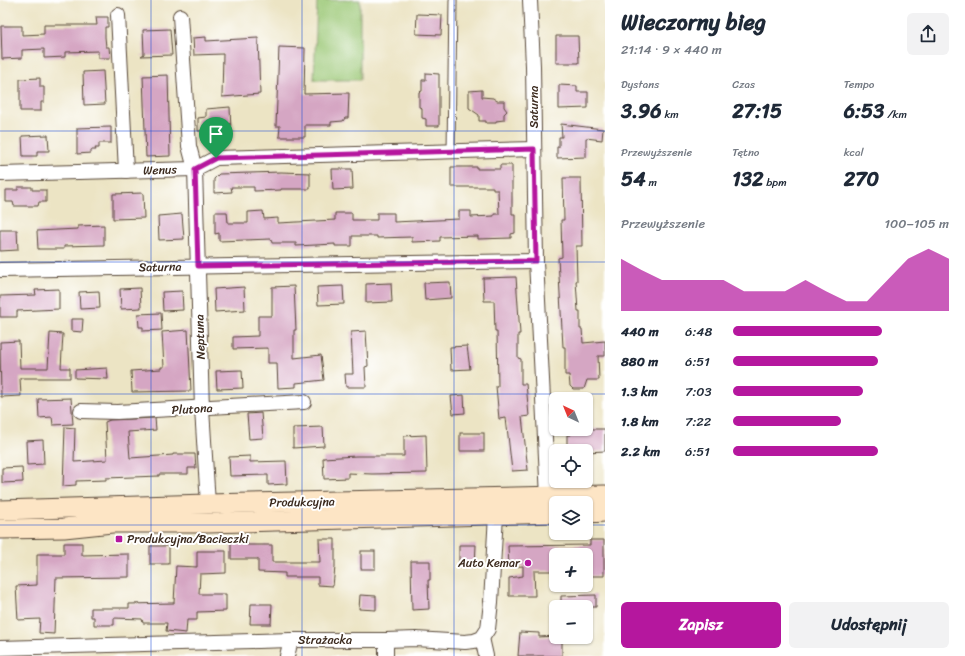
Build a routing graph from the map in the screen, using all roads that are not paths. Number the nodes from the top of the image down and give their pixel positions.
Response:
1 (452, 0) edge
2 (530, 0) edge
3 (118, 15) dead end
4 (180, 16) dead end
5 (534, 149) junction
6 (451, 152) junction
7 (195, 169) junction
8 (126, 171) junction
9 (0, 174) edge
10 (536, 261) junction
11 (198, 266) junction
12 (0, 270) edge
13 (304, 402) dead end
14 (202, 409) junction
15 (81, 411) dead end
16 (605, 495) edge
17 (551, 496) edge
18 (593, 497) edge
19 (208, 504) junction
20 (549, 505) edge
21 (549, 506) edge
22 (0, 510) edge
23 (605, 512) edge
24 (593, 513) edge
25 (496, 515) junction
26 (209, 523) junction
27 (0, 529) edge
28 (482, 638) junction
29 (291, 640) junction
30 (386, 640) junction
31 (0, 648) edge
32 (287, 656) edge
33 (386, 656) edge
34 (486, 656) edge

1 - 6 lane
2 - 5 street, Saturna
3 - 8 street
4 - 7 street, Neptuna
5 - 6 street, Wenus
5 - 10 street, Saturna
6 - 7 street, Wenus
7 - 8 street, Wenus
7 - 11 street, Neptuna
8 - 9 street, Wenus
10 - 11 street, Saturna
10 - 17 street, Saturna
11 - 12 street, Saturna
11 - 14 street, Neptuna
13 - 14 street, Plutona
14 - 15 street, Plutona
14 - 19 street, Neptuna
16 - 18 main road, Produkcyjna
19 - 20 main road, Produkcyjna
19 - 22 main road, Produkcyjna
19 - 26 main road
21 - 25 main road, Produkcyjna
23 - 24 main road
25 - 26 main road, Produkcyjna
25 - 28 street
26 - 27 main road, Produkcyjna
28 - 30 street, Strażacka
28 - 34 street
29 - 30 street, Strażacka
29 - 31 street, Strażacka
29 - 32 street
30 - 33 street

